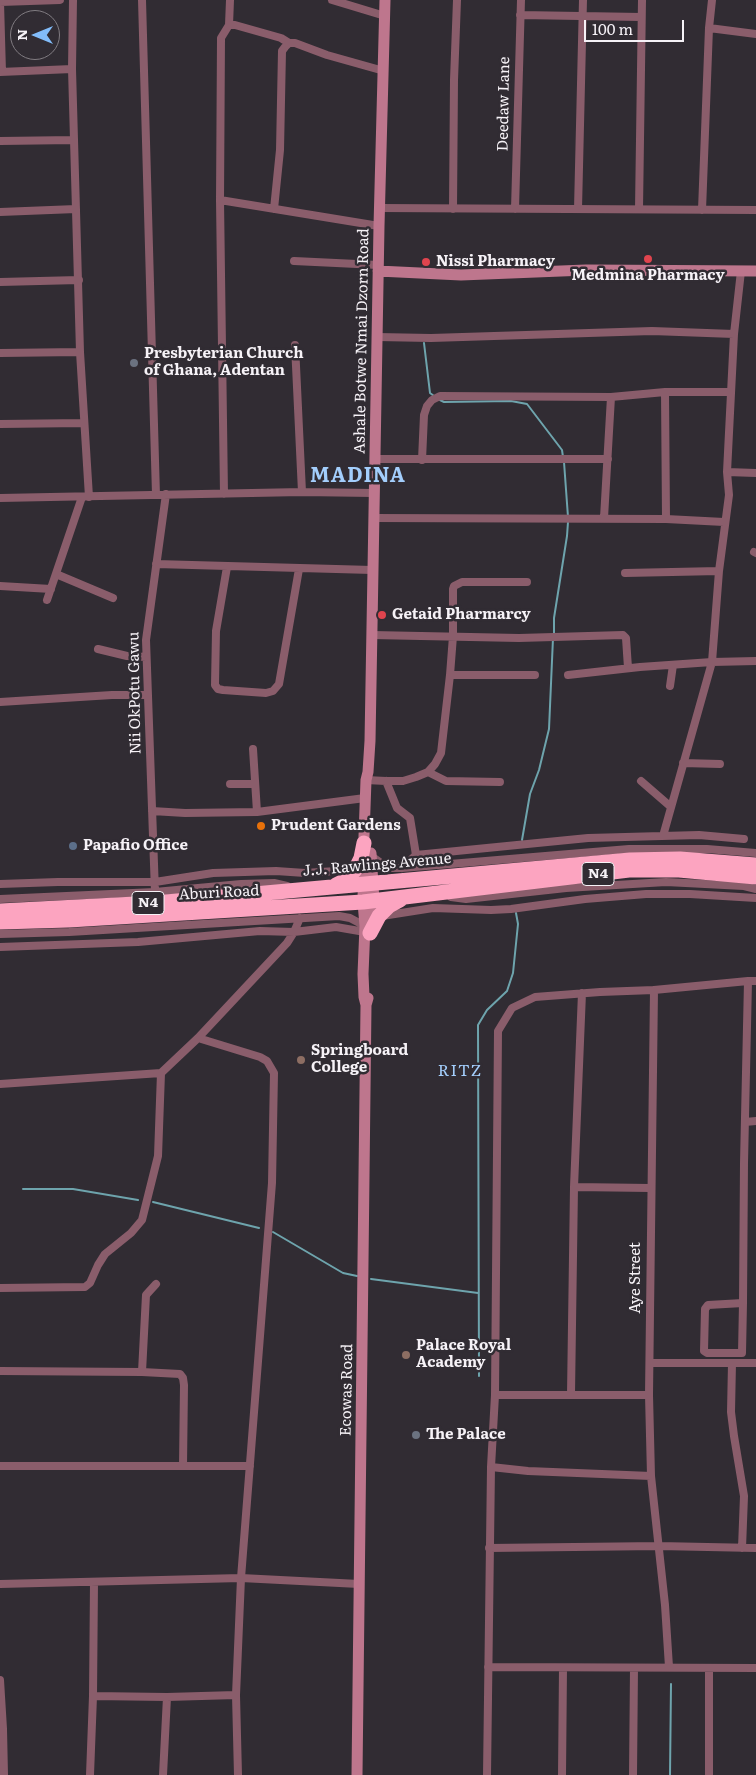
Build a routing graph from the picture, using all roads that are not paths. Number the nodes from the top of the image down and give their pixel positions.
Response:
1 (60, 0) edge
2 (73, 0) edge
3 (142, 0) edge
4 (230, 0) edge
5 (332, 0) edge
6 (386, 0) edge
7 (458, 0) edge
8 (521, 0) edge
9 (582, 0) edge
10 (642, 0) edge
11 (712, 0) edge
12 (520, 15) junction
13 (582, 15) junction
14 (385, 16) junction
15 (641, 17) junction
16 (229, 25) junction
17 (709, 28) junction
18 (756, 34) edge
19 (289, 43) junction
20 (72, 69) junction
21 (384, 71) junction
22 (1, 72) edge
23 (74, 140) junction
24 (0, 141) edge
25 (220, 200) junction
26 (380, 208) junction
27 (76, 209) junction
28 (274, 209) junction
29 (453, 209) junction
30 (578, 209) junction
31 (639, 209) junction
32 (515, 210) junction
33 (702, 210) junction
34 (756, 210) edge
35 (0, 212) edge
36 (379, 226) junction
37 (294, 261) dead end
38 (378, 268) junction
39 (741, 271) junction
40 (756, 271) edge
41 (78, 280) junction
42 (0, 282) edge
43 (734, 334) junction
44 (377, 337) junction
45 (295, 345) dead end
46 (80, 352) junction
47 (0, 353) edge
48 (665, 392) junction
49 (731, 392) junction
50 (611, 397) junction
51 (83, 423) junction
52 (0, 424) edge
53 (375, 459) junction
54 (608, 459) junction
55 (422, 460) junction
56 (727, 472) junction
57 (756, 473) edge
58 (302, 492) junction
59 (373, 493) junction
60 (166, 494) junction
61 (224, 494) junction
62 (156, 495) junction
63 (86, 497) junction
64 (0, 498) edge
65 (373, 518) junction
66 (604, 518) junction
67 (666, 519) junction
68 (724, 522) junction
69 (156, 564) junction
70 (227, 567) junction
71 (300, 569) junction
72 (372, 570) junction
73 (719, 571) junction
74 (624, 573) dead end
75 (56, 574) junction
76 (527, 582) dead end
77 (0, 586) edge
78 (51, 588) junction
79 (113, 598) dead end
80 (47, 600) dead end
81 (372, 635) junction
82 (452, 636) junction
83 (98, 649) dead end
84 (146, 657) junction
85 (756, 660) edge
86 (712, 662) junction
87 (673, 664) junction
88 (628, 668) junction
89 (535, 674) dead end
90 (450, 675) junction
91 (568, 675) dead end
92 (670, 686) dead end
93 (148, 694) junction
94 (0, 702) edge
95 (253, 749) dead end
96 (683, 763) junction
97 (720, 764) dead end
98 (428, 772) junction
99 (369, 777) junction
100 (386, 781) junction
101 (641, 781) dead end
102 (500, 782) dead end
103 (230, 784) dead end
104 (255, 784) junction
105 (365, 798) junction
106 (671, 807) junction
107 (152, 811) junction
108 (257, 812) junction
109 (662, 836) junction
110 (744, 839) dead end
111 (364, 843) junction
112 (756, 853) edge
113 (416, 855) junction
114 (370, 858) junction
115 (592, 858) junction
116 (756, 865) edge
117 (402, 868) junction
118 (355, 870) junction
119 (756, 876) edge
120 (713, 878) junction
121 (154, 882) junction
122 (0, 884) edge
123 (332, 886) junction
124 (756, 888) edge
125 (296, 889) junction
126 (154, 892) junction
127 (368, 893) junction
128 (404, 897) junction
129 (756, 898) edge
130 (0, 899) edge
131 (38, 904) junction
132 (0, 910) edge
133 (379, 916) junction
134 (300, 918) junction
135 (150, 921) junction
136 (0, 922) edge
137 (294, 932) junction
138 (0, 934) edge
139 (366, 934) junction
140 (0, 947) edge
141 (752, 981) edge
142 (654, 990) junction
143 (582, 993) junction
144 (198, 1038) junction
145 (161, 1073) junction
146 (0, 1084) edge
147 (745, 1122) junction
148 (756, 1122) edge
149 (574, 1187) junction
150 (650, 1188) junction
151 (156, 1284) dead end
152 (0, 1288) edge
153 (743, 1303) junction
154 (650, 1363) junction
155 (732, 1363) junction
156 (756, 1363) edge
157 (0, 1371) edge
158 (142, 1372) junction
159 (571, 1394) junction
160 (495, 1395) junction
161 (649, 1395) junction
162 (0, 1466) edge
163 (183, 1466) junction
164 (250, 1466) junction
165 (491, 1467) junction
166 (651, 1476) junction
167 (659, 1546) junction
168 (489, 1548) junction
169 (742, 1548) junction
170 (756, 1548) edge
171 (241, 1578) junction
172 (94, 1582) junction
173 (0, 1584) edge
174 (359, 1584) junction
175 (669, 1667) junction
176 (488, 1668) junction
177 (563, 1668) junction
178 (634, 1668) junction
179 (709, 1668) junction
180 (756, 1668) edge
181 (0, 1680) edge
182 (236, 1695) junction
183 (93, 1696) junction
184 (167, 1697) junction
185 (4, 1775) edge
186 (90, 1775) edge
187 (164, 1775) edge
188 (238, 1775) edge
189 (357, 1775) edge
190 (487, 1775) edge
191 (562, 1775) edge
192 (633, 1775) edge
193 (709, 1775) edge

1 - 22 street
2 - 20 street
3 - 62 street
4 - 16 street
5 - 14 street
6 - 14 street, Ashale Botwe Nmai Dzorn Road
7 - 29 street
8 - 12 street, Deedaw Lane
9 - 13 street
10 - 15 street
11 - 17 street
12 - 13 street
12 - 32 street, Deedaw Lane
13 - 15 street
13 - 30 street
14 - 21 street, Ashale Botwe Nmai Dzorn Road
15 - 31 street
16 - 19 street
16 - 25 street
17 - 18 street
17 - 33 street
19 - 21 street
19 - 28 street
20 - 22 street
20 - 23 street
21 - 26 street, Ashale Botwe Nmai Dzorn Road
23 - 24 street
23 - 27 street
25 - 28 street
25 - 61 street
26 - 29 street
26 - 36 street, Ashale Botwe Nmai Dzorn Road
27 - 35 street
27 - 41 street
28 - 36 street
29 - 32 street
30 - 31 street
30 - 32 street
31 - 33 street
33 - 34 street
36 - 38 street, Ashale Botwe Nmai Dzorn Road
37 - 38 street
38 - 39 street
38 - 44 street, Ashale Botwe Nmai Dzorn Road
39 - 40 street
39 - 43 street
41 - 42 street
41 - 46 street
43 - 44 street
43 - 49 street
44 - 53 street, Ashale Botwe Nmai Dzorn Road
45 - 58 street
46 - 47 street
46 - 51 street
48 - 49 street
48 - 50 street
48 - 67 street
49 - 56 street
50 - 54 street
50 - 55 street
51 - 52 street
51 - 63 street
53 - 55 street
53 - 59 street, Ashale Botwe Nmai Dzorn Road
54 - 55 street
54 - 66 street
56 - 57 street
56 - 68 street
58 - 59 street
58 - 61 street
59 - 65 street, Ashale Botwe Nmai Dzorn Road
60 - 61 street
60 - 62 street
60 - 69 street, Nii OkPotu Gawu
62 - 63 street
63 - 64 street
63 - 75 street
65 - 66 street
65 - 72 street, Ashale Botwe Nmai Dzorn Road
66 - 67 street
67 - 68 street
68 - 73 street
69 - 70 street
69 - 84 street, Nii OkPotu Gawu
70 - 71 street
70 - 71 street
71 - 72 street
72 - 81 street, Ashale Botwe Nmai Dzorn Road
73 - 74 street
73 - 86 street
75 - 78 street
75 - 79 street
76 - 82 street
77 - 78 street
78 - 80 street
81 - 82 street
81 - 99 street, Ashale Botwe Nmai Dzorn Road
82 - 88 street
82 - 90 street
83 - 84 street
84 - 93 street, Nii OkPotu Gawu
85 - 86 street
86 - 87 street
86 - 96 street
87 - 88 street
87 - 92 street
88 - 91 street
89 - 90 street
90 - 98 street
93 - 94 street
93 - 107 street, Nii OkPotu Gawu
95 - 104 street
96 - 97 street
96 - 106 street
98 - 100 street
98 - 102 street
99 - 100 street
99 - 105 street
99 - 114 street
100 - 113 street
101 - 106 street
103 - 104 street
104 - 108 street
105 - 108 street
105 - 111 street
106 - 109 street
107 - 108 street
107 - 121 street, Nii OkPotu Gawu
109 - 110 street
109 - 113 street
111 - 118 highway
111 - 127 street
112 - 115 street
113 - 117 street
114 - 117 street
114 - 127 street
115 - 116 highway, J.J. Rawlings Avenue / N4
115 - 117 street
115 - 127 highway, J.J. Rawlings Avenue / N4
118 - 121 street
118 - 123 highway
119 - 120 highway, N4
120 - 124 street
120 - 128 highway, Aburi Road / N4
121 - 122 street
121 - 126 street, Nii OkPotu Gawu
123 - 125 highway, J.J. Rawlings Avenue / N4
123 - 127 highway, J.J. Rawlings Avenue / N4
125 - 126 street
125 - 131 highway, J.J. Rawlings Avenue / N4
126 - 131 street
127 - 128 highway, Aburi Road / N4
127 - 135 highway, Aburi Road / N4
127 - 139 street, Ecowas Road
128 - 133 highway
129 - 133 street
130 - 131 street
131 - 132 highway, J.J. Rawlings Avenue / N4
133 - 139 highway
134 - 135 street
134 - 137 street
134 - 139 street
135 - 136 highway, Aburi Road / N4
135 - 138 street
137 - 139 street
137 - 140 street
137 - 144 street
139 - 174 street, Ecowas Road
141 - 142 street
141 - 147 street
142 - 143 street
142 - 150 street, Aye Street
143 - 149 street
143 - 160 street
144 - 145 street
144 - 164 street
145 - 146 street
145 - 152 street
147 - 148 street
147 - 153 street
149 - 150 street
149 - 159 street
150 - 154 street, Aye Street
151 - 158 street
153 - 153 street
154 - 155 street
154 - 161 street, Aye Street
155 - 156 street
155 - 169 street
157 - 158 street
158 - 163 street
159 - 160 street
159 - 161 street
160 - 165 street
161 - 166 street, Aye Street
162 - 163 street
163 - 164 street
164 - 171 street
165 - 166 street
165 - 168 street
166 - 167 street, Aye Street
167 - 168 street
167 - 169 street
167 - 175 street, Aye Street
168 - 176 street
169 - 170 street
171 - 172 street
171 - 174 street
171 - 182 street
172 - 173 street
172 - 183 street
174 - 189 street, Ecowas Road
175 - 178 street
175 - 179 street
176 - 177 street
176 - 190 street
177 - 178 street
177 - 191 street
178 - 192 street
179 - 180 street
179 - 193 street
181 - 185 street
182 - 184 street
182 - 188 street
183 - 184 street
183 - 186 street
184 - 187 street

